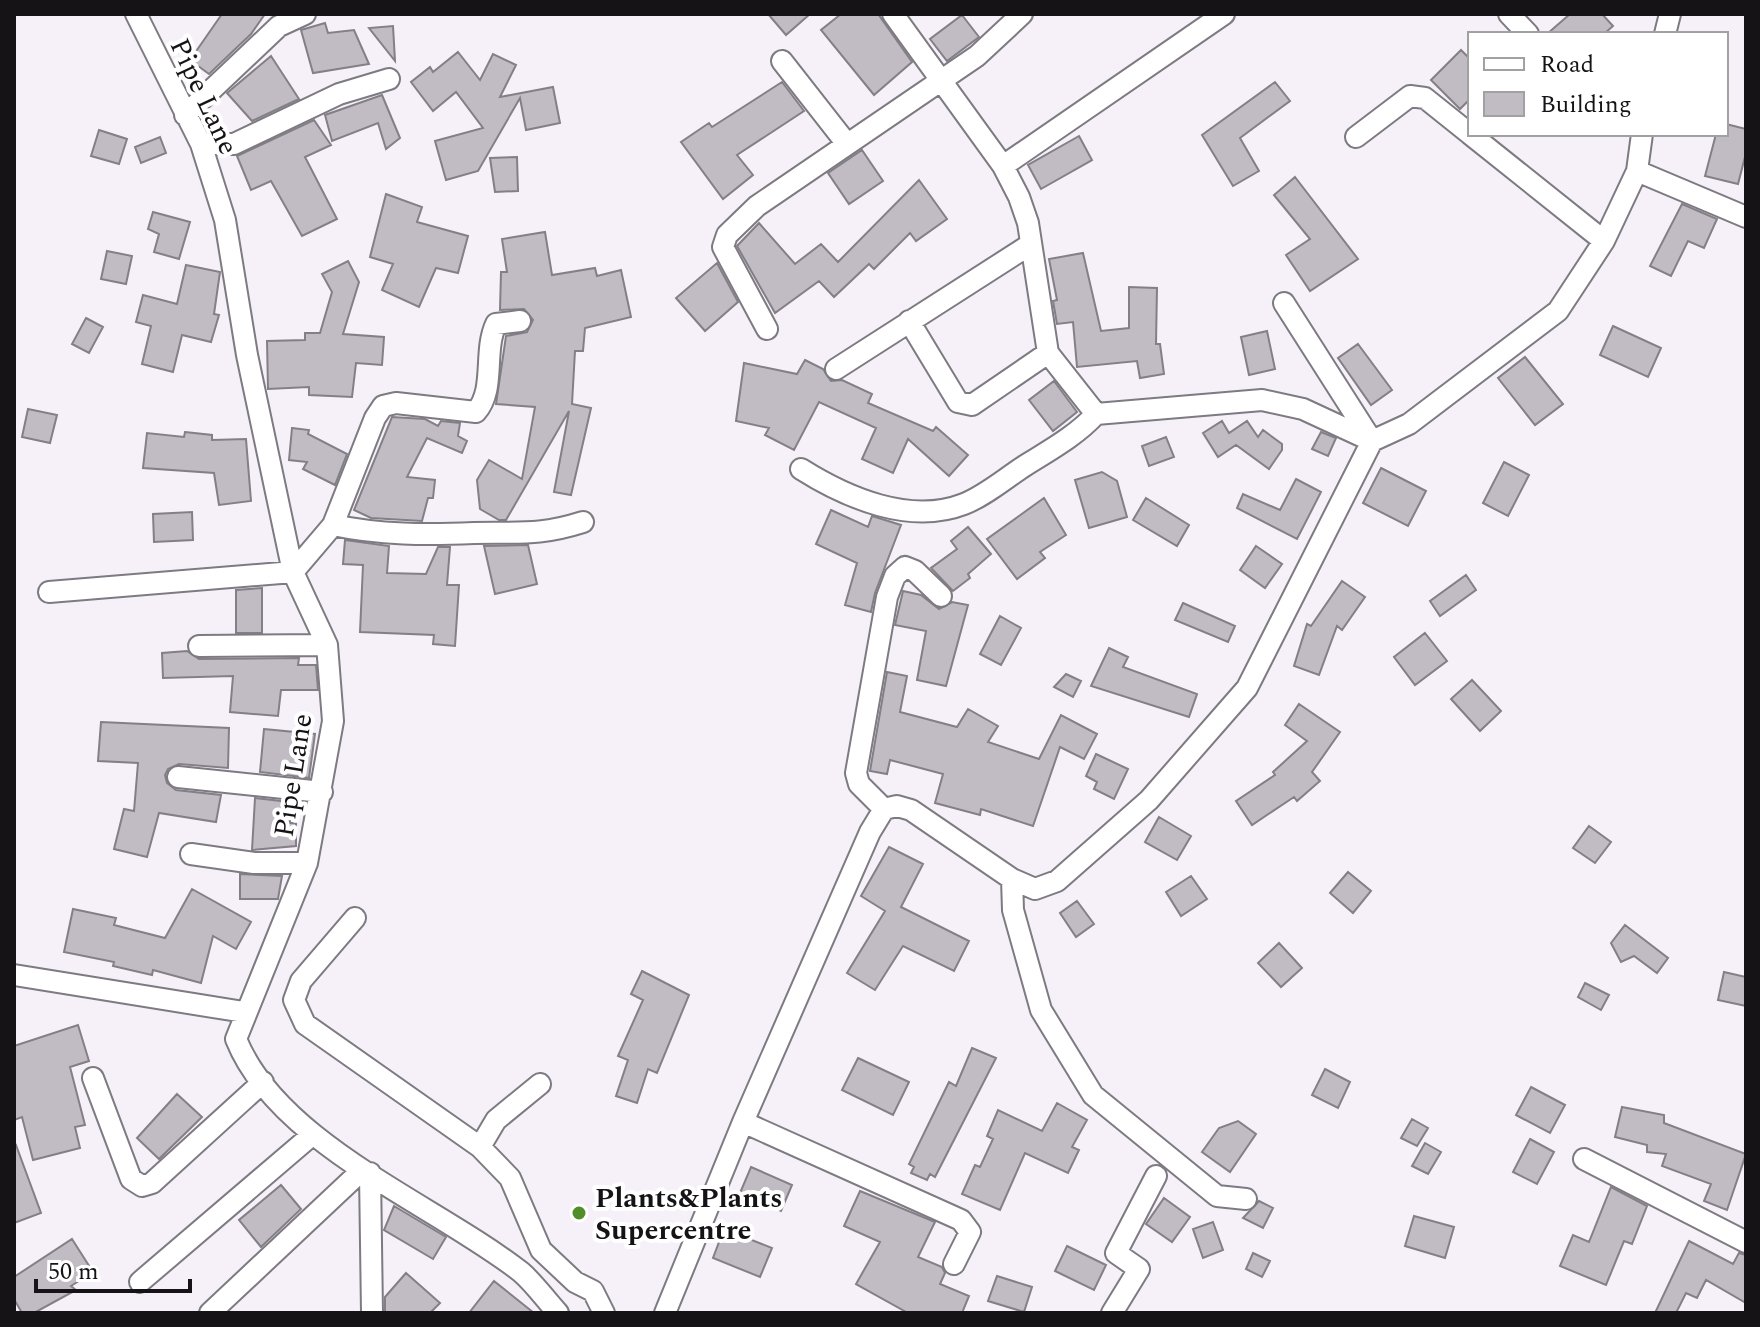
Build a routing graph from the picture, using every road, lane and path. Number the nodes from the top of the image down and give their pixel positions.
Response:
1 (136, 14) edge
2 (305, 14) edge
3 (893, 14) edge
4 (1022, 14) edge
5 (1224, 14) edge
6 (1509, 14) edge
7 (1526, 32) edge
8 (782, 61) dead end
9 (389, 79) dead end
10 (939, 81) junction
11 (185, 115) junction
12 (1468, 132) edge
13 (1473, 136) edge
14 (1356, 137) dead end
15 (1635, 139) edge
16 (201, 144) junction
17 (847, 144) junction
18 (1003, 166) junction
19 (1637, 171) junction
20 (1746, 217) edge
21 (1604, 241) junction
22 (1031, 244) junction
23 (1284, 303) dead end
24 (520, 321) dead end
25 (909, 321) junction
26 (767, 329) dead end
27 (1048, 353) junction
28 (836, 369) dead end
29 (1096, 414) junction
30 (1372, 441) junction
31 (801, 469) dead end
32 (583, 522) dead end
33 (333, 525) junction
34 (293, 572) junction
35 (49, 592) dead end
36 (941, 596) dead end
37 (327, 645) junction
38 (199, 646) dead end
39 (178, 777) dead end
40 (322, 792) junction
41 (884, 809) junction
42 (191, 854) dead end
43 (307, 863) junction
44 (1012, 879) junction
45 (355, 918) dead end
46 (14, 975) edge
47 (244, 1012) junction
48 (93, 1078) dead end
49 (263, 1082) junction
50 (540, 1084) dead end
51 (743, 1122) junction
52 (312, 1135) junction
53 (480, 1147) junction
54 (1584, 1159) dead end
55 (370, 1173) junction
56 (1156, 1176) dead end
57 (1246, 1199) dead end
58 (1746, 1242) edge
59 (954, 1264) dead end
60 (140, 1282) dead end
61 (210, 1313) edge
62 (372, 1313) edge
63 (558, 1313) edge
64 (604, 1313) edge
65 (665, 1313) edge
66 (1112, 1313) edge

1 - 11 street, Pipe Lane
2 - 11 street
3 - 10 street
4 - 10 street
5 - 18 street
6 - 7 street
8 - 17 street
9 - 16 street
10 - 17 street
10 - 18 street
11 - 16 street, Pipe Lane
12 - 14 street
13 - 21 street
15 - 19 street
16 - 34 street, Pipe Lane
17 - 26 street
18 - 22 street
19 - 20 street
19 - 21 street
21 - 30 street
22 - 25 street
22 - 27 street
23 - 30 street
24 - 33 street
25 - 27 street
25 - 28 street
27 - 29 street
29 - 30 street
29 - 31 street
30 - 44 street
32 - 33 street
33 - 34 street
34 - 35 street
34 - 37 street, Pipe Lane
36 - 41 street
37 - 38 street
37 - 40 street, Pipe Lane
39 - 40 street
40 - 43 street, Pipe Lane
41 - 44 street
41 - 51 street
42 - 43 street
43 - 47 street, Pipe Lane
44 - 57 street
45 - 53 street
46 - 47 street
47 - 49 street, Pipe Lane
48 - 49 street
49 - 52 street, Pipe Lane
50 - 53 street
51 - 59 street
51 - 65 street
52 - 55 street, Pipe Lane
52 - 60 street
53 - 64 street
54 - 58 street
55 - 61 street
55 - 62 street
55 - 63 street, Pipe Lane
56 - 66 street

